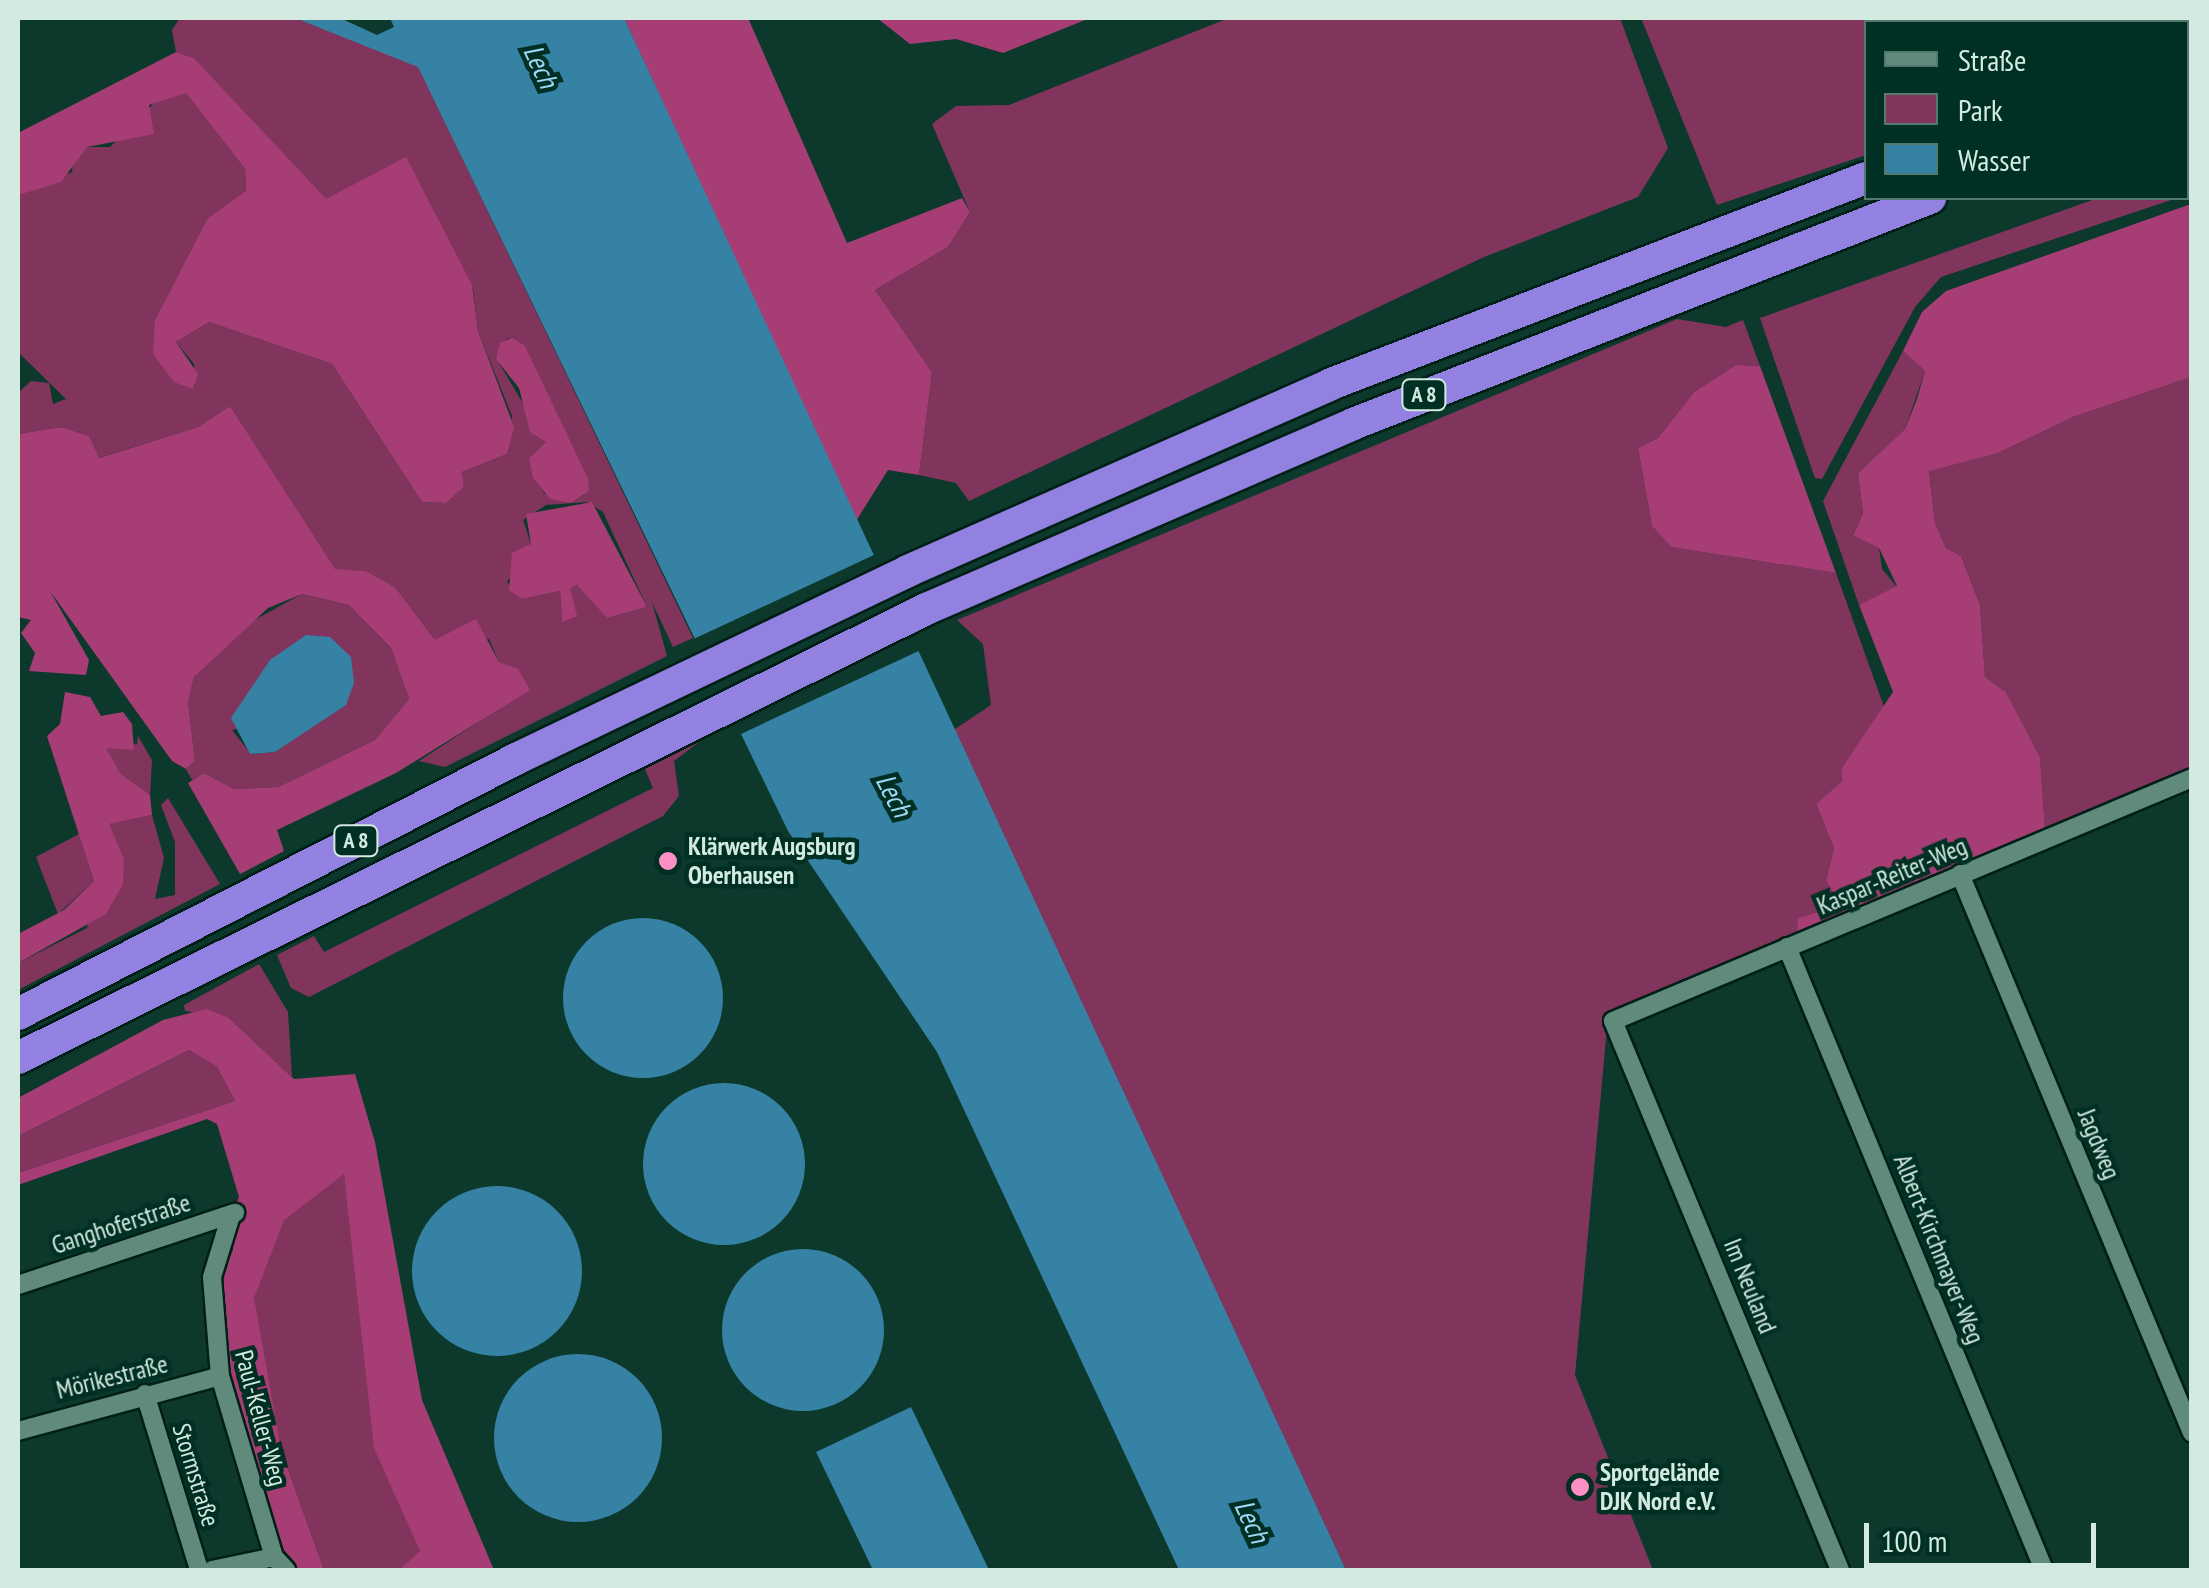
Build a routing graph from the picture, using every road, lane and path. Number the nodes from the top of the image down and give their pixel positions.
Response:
1 (1864, 179) edge
2 (1925, 200) edge
3 (2192, 778) edge
4 (1960, 874) junction
5 (1787, 947) junction
6 (18, 1014) edge
7 (1613, 1021) joint
8 (18, 1058) edge
9 (236, 1213) joint
10 (18, 1285) edge
11 (220, 1376) junction
12 (145, 1394) junction
13 (18, 1431) edge
14 (2192, 1433) edge
15 (280, 1564) edge
16 (198, 1570) edge
17 (212, 1570) edge
18 (1840, 1570) edge
19 (2044, 1570) edge

1 - 6 highway, A 8
2 - 8 highway, A 8
3 - 4 street, Kaspar-Reiter-Weg
4 - 5 street, Kaspar-Reiter-Weg
4 - 14 street, Jagdweg
5 - 7 street, Kaspar-Reiter-Weg
5 - 19 street, Albert-Kirchmayer-Weg
7 - 18 street, Im Neuland
9 - 10 street, Ganghoferstraße
9 - 11 street, Paul-Keller-Weg
11 - 12 street, Mörikestraße
11 - 15 street, Paul-Keller-Weg
12 - 13 street, Mörikestraße
12 - 16 street, Stormstraße
15 - 17 street

